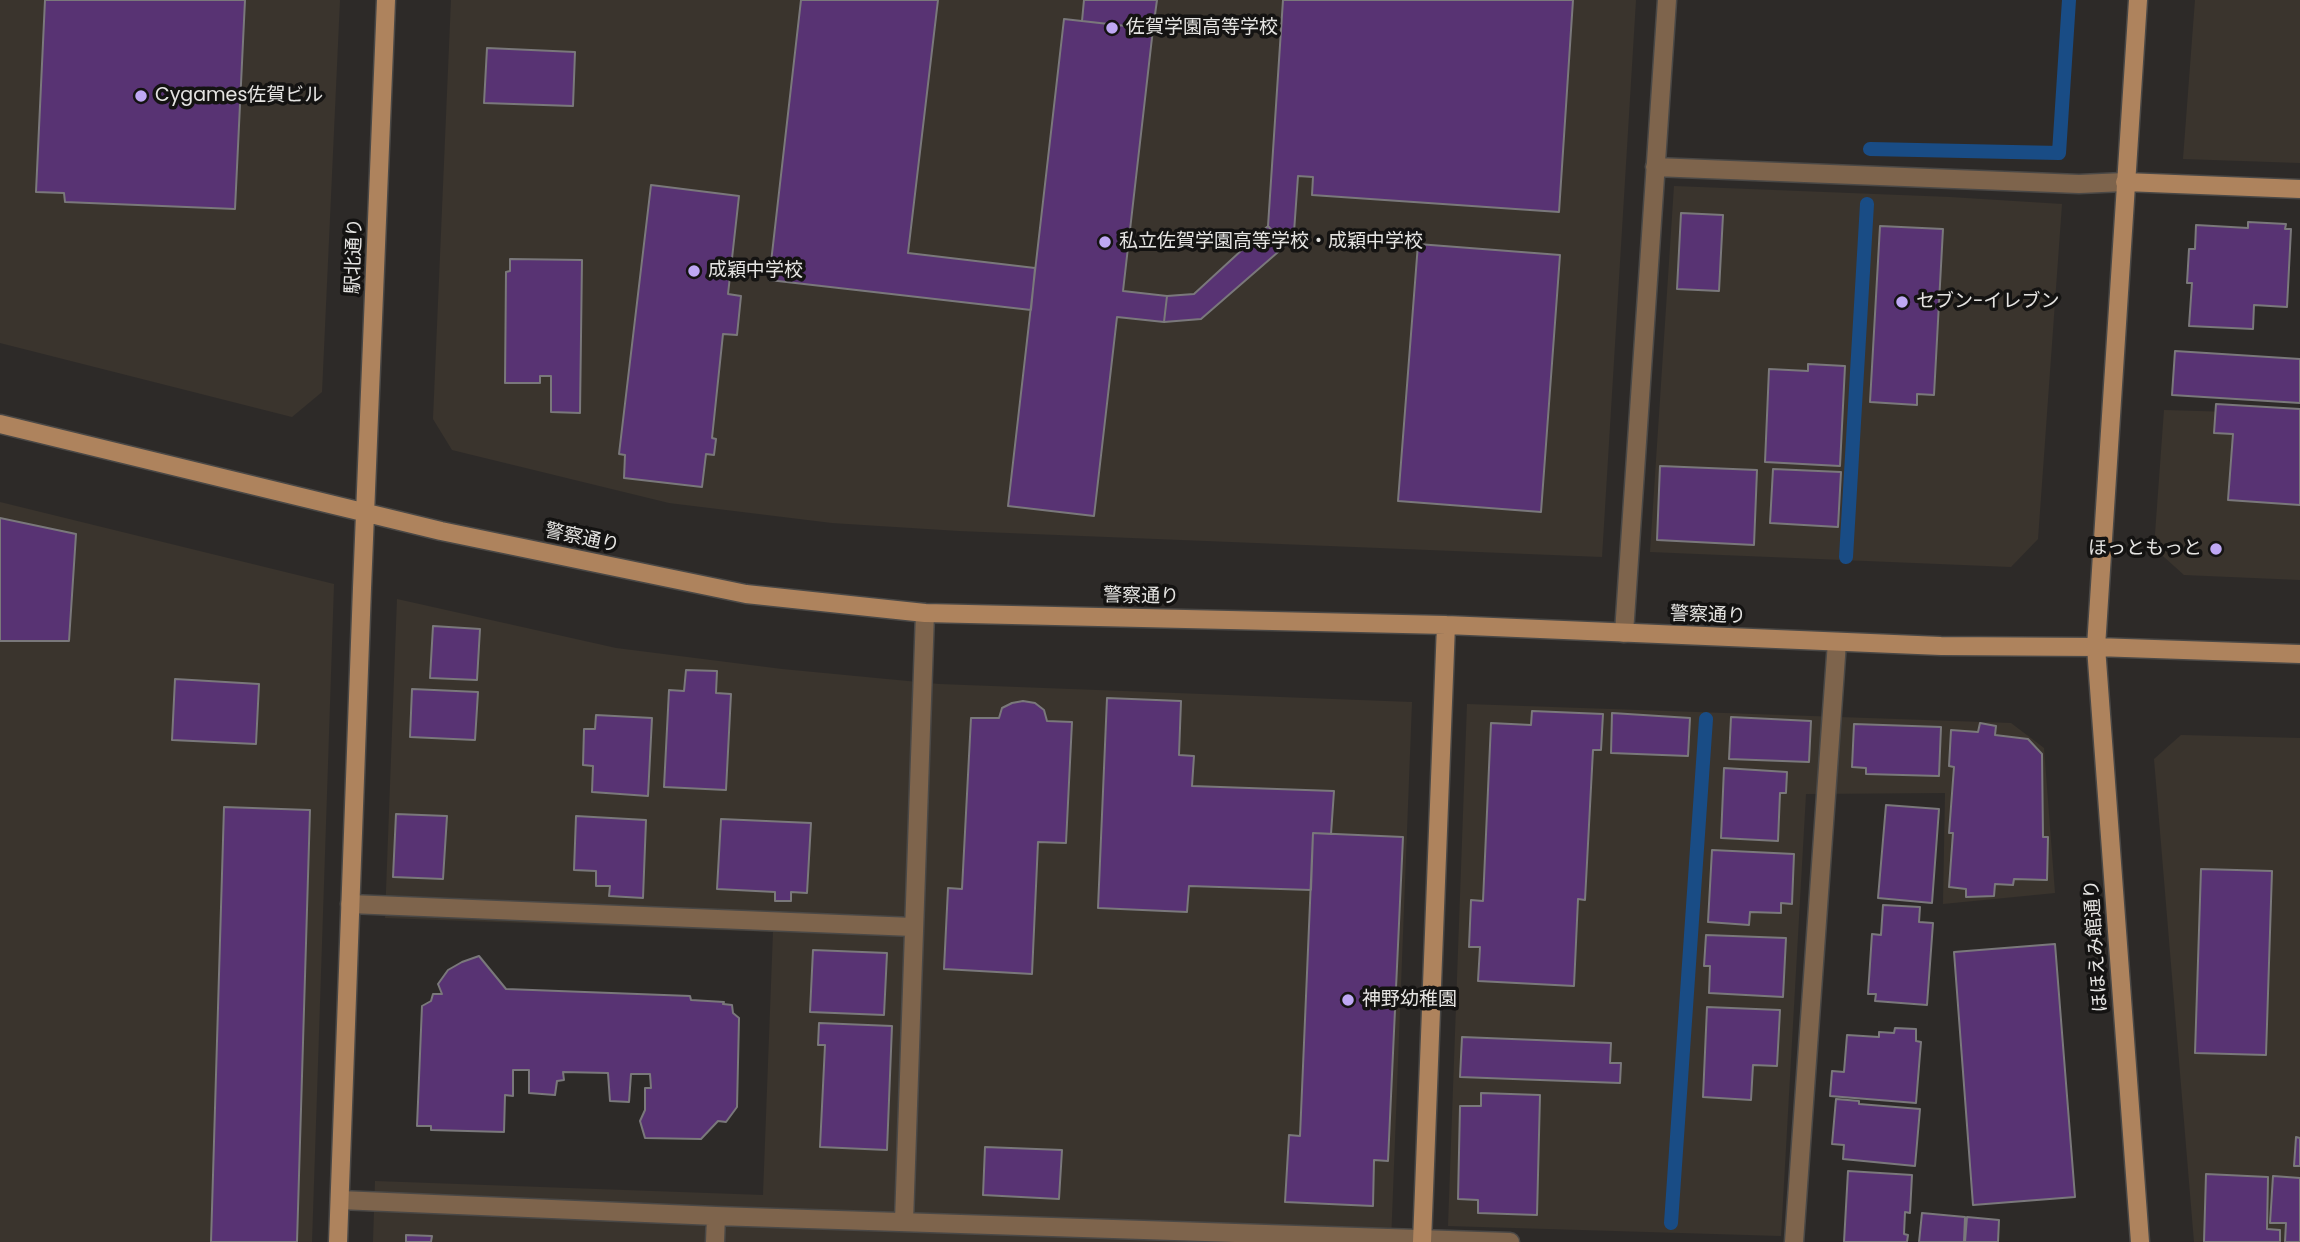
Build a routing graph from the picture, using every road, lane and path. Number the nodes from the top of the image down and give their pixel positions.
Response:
1 (386, 0) edge
2 (1667, 0) edge
3 (2138, 0) edge
4 (1655, 167) junction
5 (2125, 182) junction
6 (2300, 189) edge
7 (0, 424) edge
8 (365, 513) junction
9 (925, 612) junction
10 (1446, 625) junction
11 (1624, 633) junction
12 (1837, 642) junction
13 (2096, 647) junction
14 (2300, 654) edge
15 (349, 904) junction
16 (914, 926) junction
17 (340, 1200) junction
18 (716, 1216) junction
19 (904, 1221) junction
20 (1064, 1234) edge
21 (1422, 1240) edge
22 (338, 1242) edge
23 (715, 1242) edge
24 (1510, 1242) edge
25 (1794, 1242) edge
26 (2140, 1242) edge

1 - 8 street, 駅北通り
2 - 4 street
3 - 5 street, ほほえみ館通り
4 - 5 street
4 - 11 street
5 - 6 street
5 - 13 street, ほほえみ館通り
7 - 8 street, 警察通り
8 - 9 street, 警察通り
8 - 15 street, 駅北通り
9 - 10 street, 警察通り
9 - 16 street
10 - 11 street, 警察通り
10 - 21 street
11 - 12 street, 警察通り
12 - 13 street, 警察通り
12 - 25 street
13 - 14 street, 警察通り
13 - 26 street, ほほえみ館通り
15 - 16 street
15 - 17 street, 駅北通り
16 - 19 street
17 - 18 street
17 - 22 street, 駅北通り
18 - 19 street
18 - 23 street
19 - 20 street
20 - 21 street
21 - 24 street

